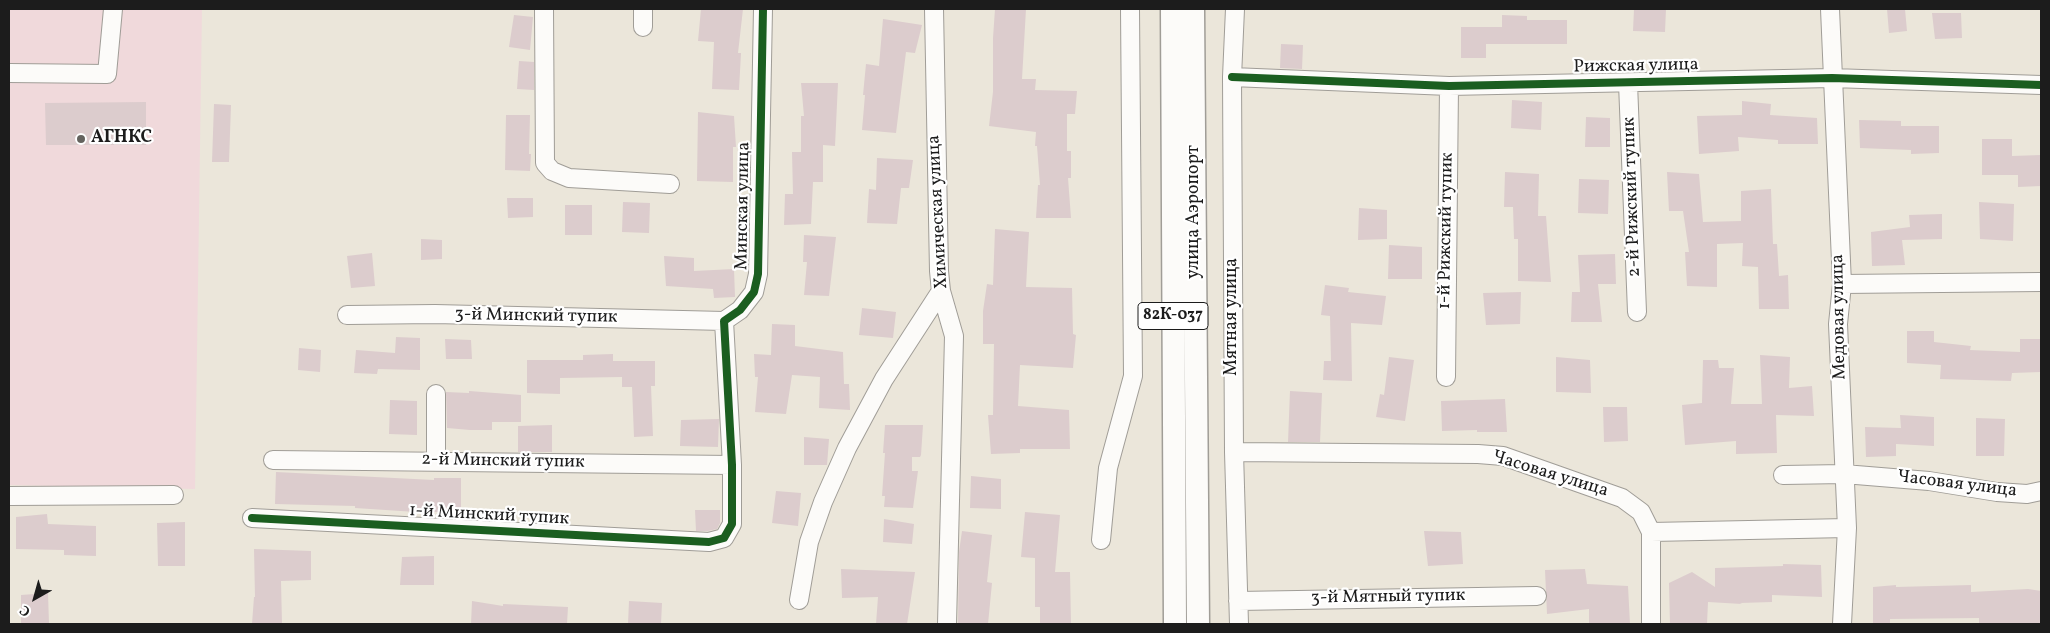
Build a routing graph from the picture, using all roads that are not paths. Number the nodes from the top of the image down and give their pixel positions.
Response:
1 (114, 9) edge
2 (544, 9) edge
3 (643, 9) edge
4 (762, 9) edge
5 (934, 9) edge
6 (1130, 9) edge
7 (1172, 9) edge
8 (1193, 9) edge
9 (1235, 9) edge
10 (1830, 9) edge
11 (643, 27) dead end
12 (9, 73) edge
13 (1232, 77) junction
14 (1832, 78) junction
15 (1628, 83) junction
16 (2041, 85) edge
17 (1449, 86) junction
18 (670, 184) dead end
19 (2041, 282) edge
20 (1842, 284) junction
21 (941, 291) junction
22 (1638, 312) dead end
23 (347, 315) dead end
24 (724, 322) junction
25 (1446, 377) dead end
26 (436, 394) dead end
27 (1234, 452) junction
28 (273, 460) dead end
29 (436, 462) junction
30 (732, 465) junction
31 (1844, 474) junction
32 (1783, 475) dead end
33 (2041, 491) edge
34 (174, 495) dead end
35 (9, 496) edge
36 (252, 518) dead end
37 (1848, 528) junction
38 (1651, 532) junction
39 (1101, 540) dead end
40 (1537, 596) dead end
41 (799, 600) dead end
42 (1238, 601) junction
43 (947, 624) edge
44 (1175, 624) edge
45 (1198, 624) edge
46 (1239, 624) edge
47 (1651, 624) edge
48 (1842, 624) edge

1 - 12 street
2 - 18 street
3 - 11 street
4 - 24 street, Минская улица
5 - 21 street, Химическая улица
6 - 39 street
7 - 44 main road, улица Аэропорт / 82К-037
8 - 45 main road, улица Аэропорт
9 - 13 street, Мятная улица
10 - 14 street, Медовая улица
13 - 17 street, Рижская улица
13 - 27 street, Мятная улица
14 - 15 street, Рижская улица
14 - 16 street, Рижская улица
14 - 20 street, Медовая улица
15 - 17 street, Рижская улица
15 - 22 street, 2-й Рижский тупик
17 - 25 street, 1-й Рижский тупик
19 - 20 street
20 - 31 street, Медовая улица
21 - 41 street
21 - 43 street, Химическая улица
23 - 24 street, 3-й Минский тупик
24 - 30 street
26 - 29 street
27 - 38 street, Часовая улица
27 - 42 street, Мятная улица
28 - 29 street, 2-й Минский тупик
29 - 30 street, 2-й Минский тупик
30 - 36 street, 1-й Минский тупик
31 - 32 street, Часовая улица
31 - 33 street, Часовая улица
31 - 37 street, Медовая улица
34 - 35 street
37 - 38 street
37 - 48 street, Медовая улица
38 - 47 street
40 - 42 street, 3-й Мятный тупик
42 - 46 street, Мятная улица

